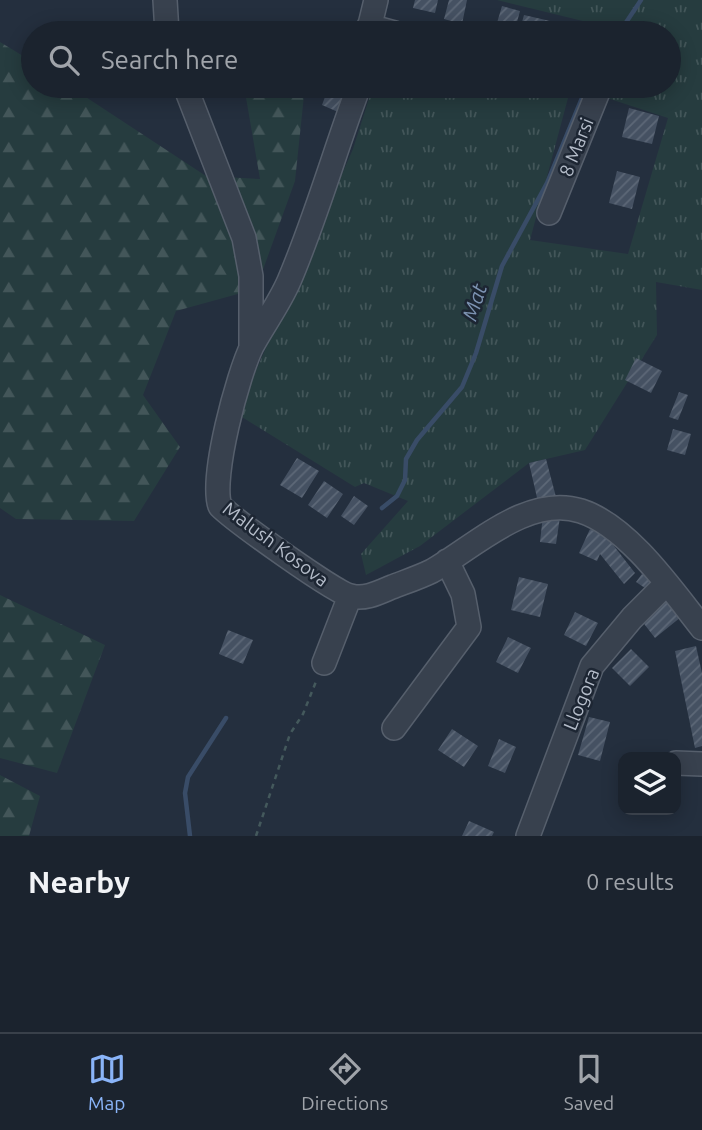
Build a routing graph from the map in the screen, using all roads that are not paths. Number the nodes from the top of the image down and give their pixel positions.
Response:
1 (165, 0) edge
2 (376, 0) edge
3 (166, 21) edge
4 (370, 21) edge
5 (190, 98) edge
6 (355, 98) edge
7 (592, 98) edge
8 (549, 213) dead end
9 (251, 348) junction
10 (447, 561) junction
11 (666, 584) junction
12 (342, 592) junction
13 (702, 628) edge
14 (324, 663) road end
15 (394, 728) dead end
16 (681, 763) edge
17 (702, 764) edge
18 (528, 836) edge

1 - 3 street
2 - 4 street
5 - 9 street
6 - 9 street, Malush Kosova
7 - 8 street, 8 Marsi
9 - 12 street, Malush Kosova
10 - 11 street, Malush Kosova
10 - 12 street, Malush Kosova
10 - 15 street
11 - 13 street, Malush Kosova
11 - 18 street, Llogora
12 - 14 street
16 - 17 street

